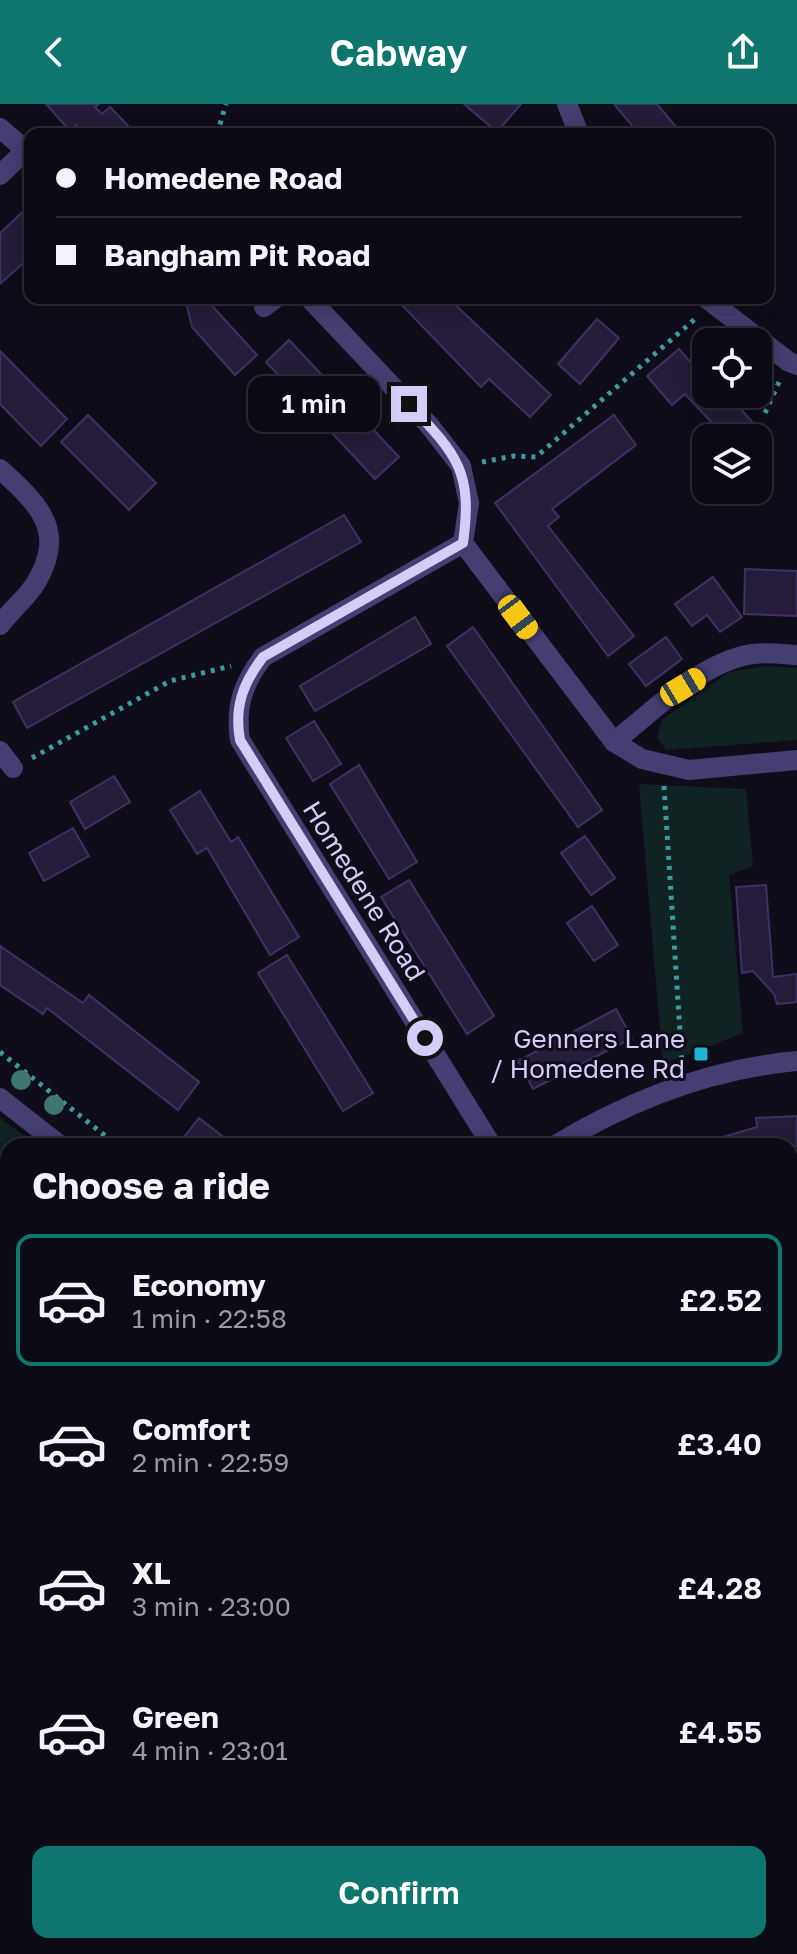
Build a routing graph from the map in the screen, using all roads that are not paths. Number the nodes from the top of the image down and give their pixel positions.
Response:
1 (567, 104) edge
2 (0, 128) edge
3 (577, 128) edge
4 (24, 149) edge
5 (24, 155) edge
6 (0, 175) edge
7 (315, 304) edge
8 (713, 304) edge
9 (793, 363) edge
10 (0, 469) edge
11 (463, 543) junction
12 (0, 625) edge
13 (797, 655) edge
14 (614, 742) junction
15 (797, 760) edge
16 (797, 1061) edge
17 (0, 1098) edge
18 (51, 1138) edge
19 (487, 1138) edge
20 (567, 1138) edge

1 - 3 street
2 - 4 street
5 - 6 street
7 - 11 street
8 - 9 street
10 - 12 street
11 - 14 street
11 - 19 street, Homedene Road
13 - 14 street
14 - 15 street
16 - 20 street
17 - 18 street

